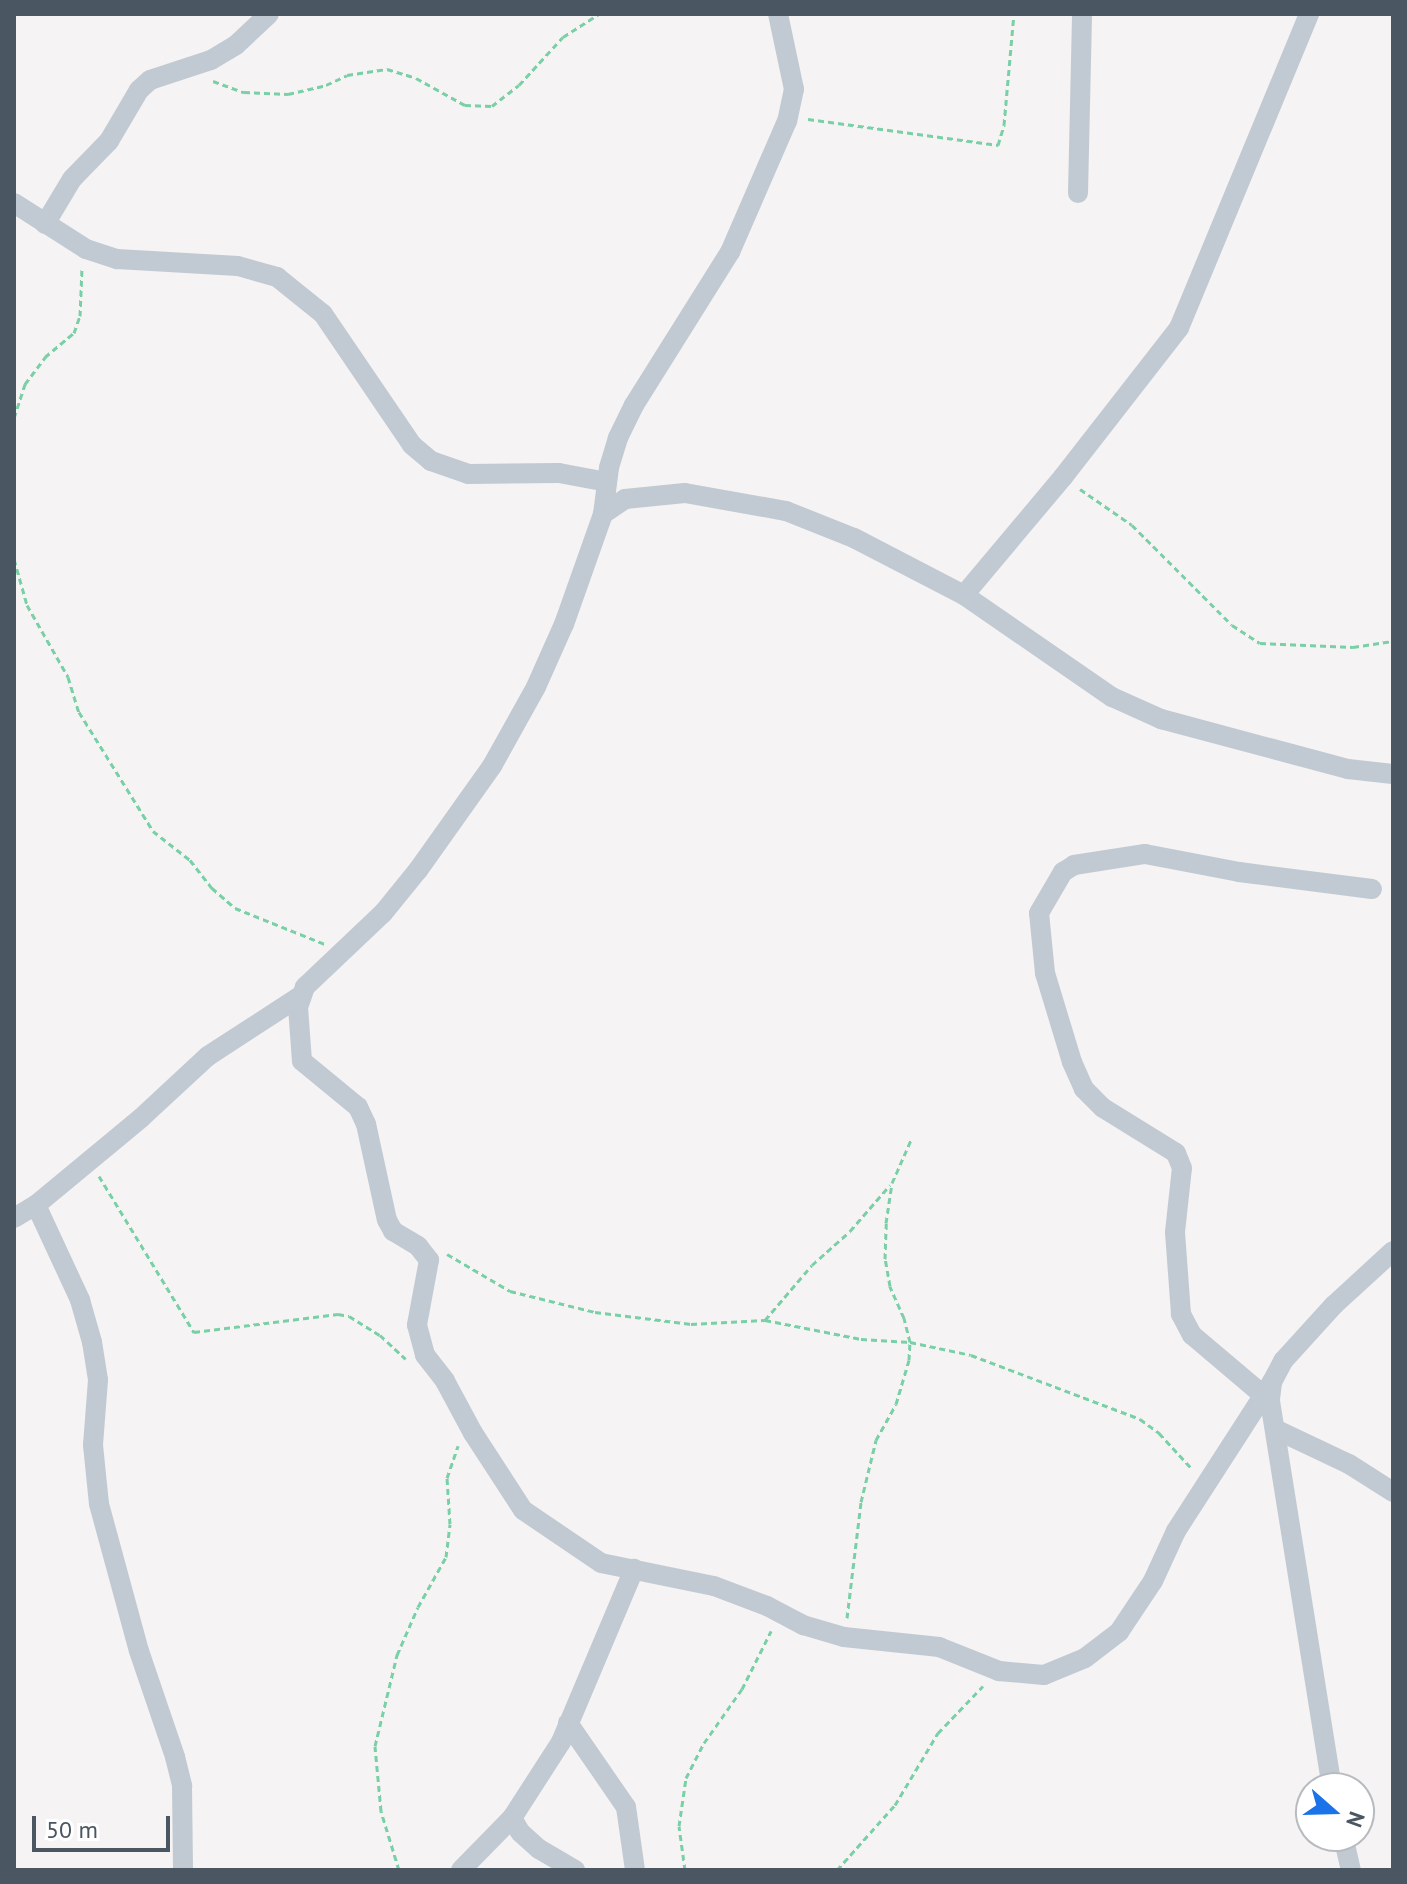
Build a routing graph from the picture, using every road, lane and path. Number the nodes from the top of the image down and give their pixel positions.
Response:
1 (269, 14) edge
2 (599, 14) edge
3 (778, 14) edge
4 (1014, 14) edge
5 (1082, 14) edge
6 (1309, 14) edge
7 (194, 68) junction
8 (788, 117) junction
9 (1078, 193) dead end
10 (14, 203) edge
11 (45, 224) junction
12 (86, 249) junction
13 (14, 418) edge
14 (1063, 477) junction
15 (607, 482) junction
16 (603, 514) junction
17 (14, 559) edge
18 (964, 595) junction
19 (1393, 641) edge
20 (1393, 774) edge
21 (1372, 889) dead end
22 (344, 948) junction
23 (302, 995) junction
24 (911, 1140) dead end
25 (88, 1160) junction
26 (892, 1183) junction
27 (36, 1205) junction
28 (14, 1218) edge
29 (1393, 1251) edge
30 (444, 1252) dead end
31 (765, 1320) junction
32 (910, 1342) junction
33 (411, 1362) dead end
34 (1267, 1388) junction
35 (467, 1419) junction
36 (1277, 1430) junction
37 (1204, 1486) junction
38 (1393, 1492) edge
39 (634, 1569) junction
40 (780, 1613) junction
41 (844, 1637) junction
42 (999, 1671) junction
43 (568, 1723) junction
44 (1329, 1772) edge
45 (512, 1818) junction
46 (183, 1870) edge
47 (399, 1870) edge
48 (461, 1870) edge
49 (575, 1870) edge
50 (635, 1870) edge
51 (685, 1870) edge
52 (837, 1870) edge

1 - 7 street
2 - 7 path
3 - 8 street
4 - 8 path
5 - 9 street
6 - 14 street
7 - 11 street
8 - 15 street
10 - 11 street
11 - 12 street
12 - 13 path
12 - 15 street
14 - 18 street
14 - 19 path
15 - 16 street
16 - 18 street
16 - 22 street
17 - 22 path
18 - 20 street
21 - 34 street
22 - 23 street
23 - 25 street
23 - 35 street
24 - 26 path
25 - 27 street
25 - 33 path
26 - 31 path
26 - 32 path
27 - 28 street
27 - 46 street
29 - 34 street
30 - 31 path
31 - 32 path
32 - 37 path
32 - 41 path
34 - 36 street
34 - 37 street
35 - 39 street
35 - 47 path
36 - 38 street
36 - 44 street
37 - 42 street
39 - 40 street
39 - 43 street
40 - 41 street
40 - 51 path
41 - 42 street
42 - 52 path
43 - 45 street
43 - 50 street
45 - 48 street
45 - 49 street

